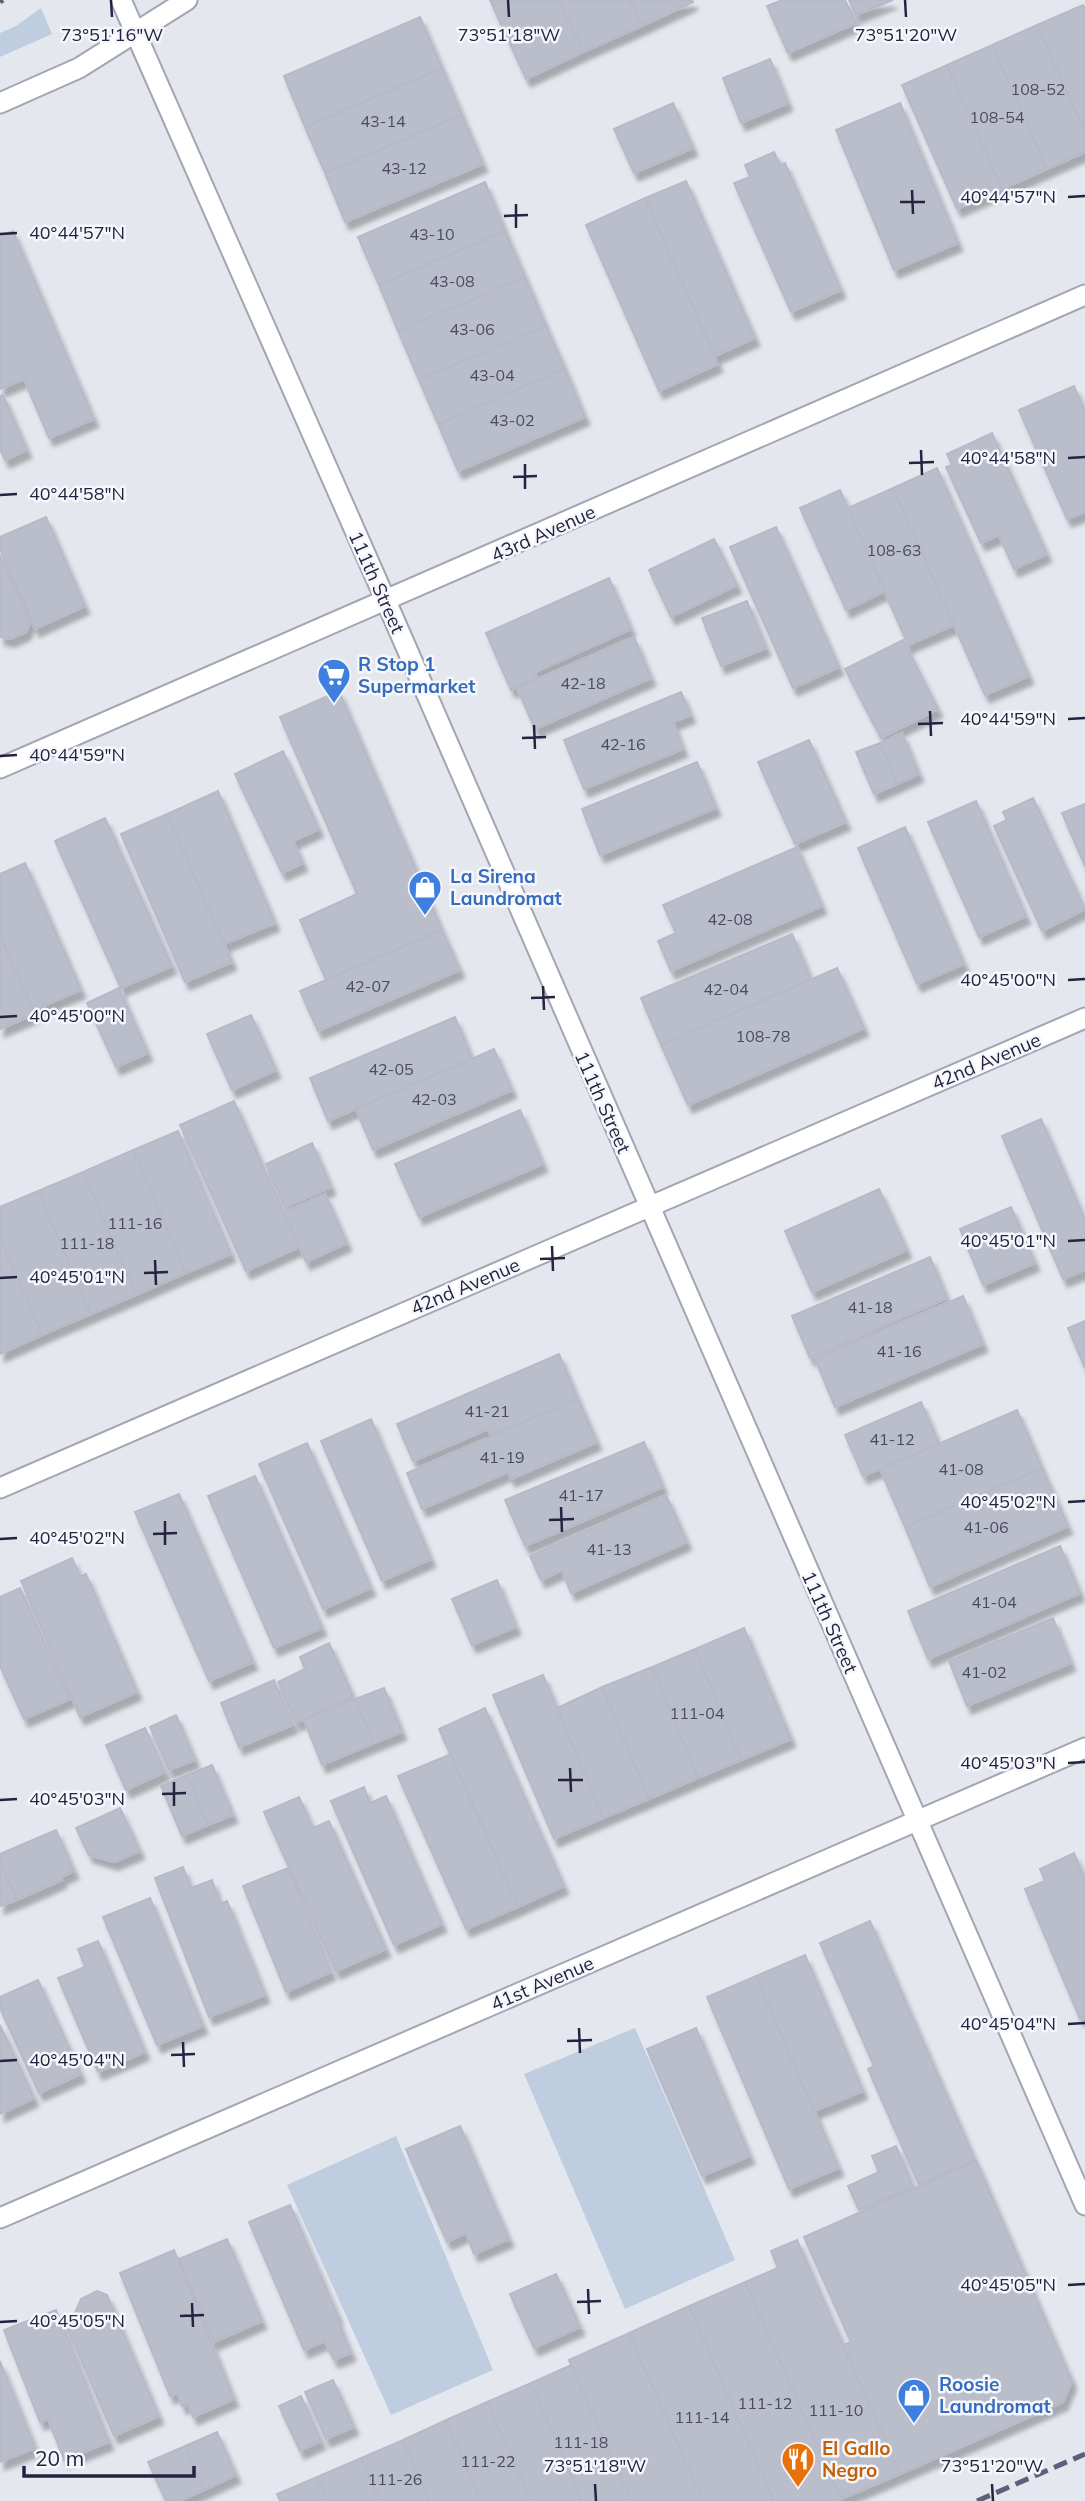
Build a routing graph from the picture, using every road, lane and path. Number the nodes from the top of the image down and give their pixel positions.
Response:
1 (121, 0) edge
2 (187, 0) edge
3 (136, 31) junction
4 (0, 103) edge
5 (1085, 295) edge
6 (386, 601) junction
7 (0, 768) edge
8 (1085, 1018) edge
9 (649, 1207) junction
10 (0, 1488) edge
11 (1085, 1748) edge
12 (917, 1821) junction
13 (1085, 2205) edge
14 (0, 2218) edge

1 - 3 street, 111th Street
2 - 3 street
3 - 4 street
3 - 6 street, 111th Street
5 - 6 street, 43rd Avenue
6 - 7 street, 43rd Avenue
6 - 9 street, 111th Street
8 - 9 street, 42nd Avenue
9 - 10 street, 42nd Avenue
9 - 12 street, 111th Street
11 - 12 street, 41st Avenue
12 - 13 street, 111th Street
12 - 14 street, 41st Avenue

